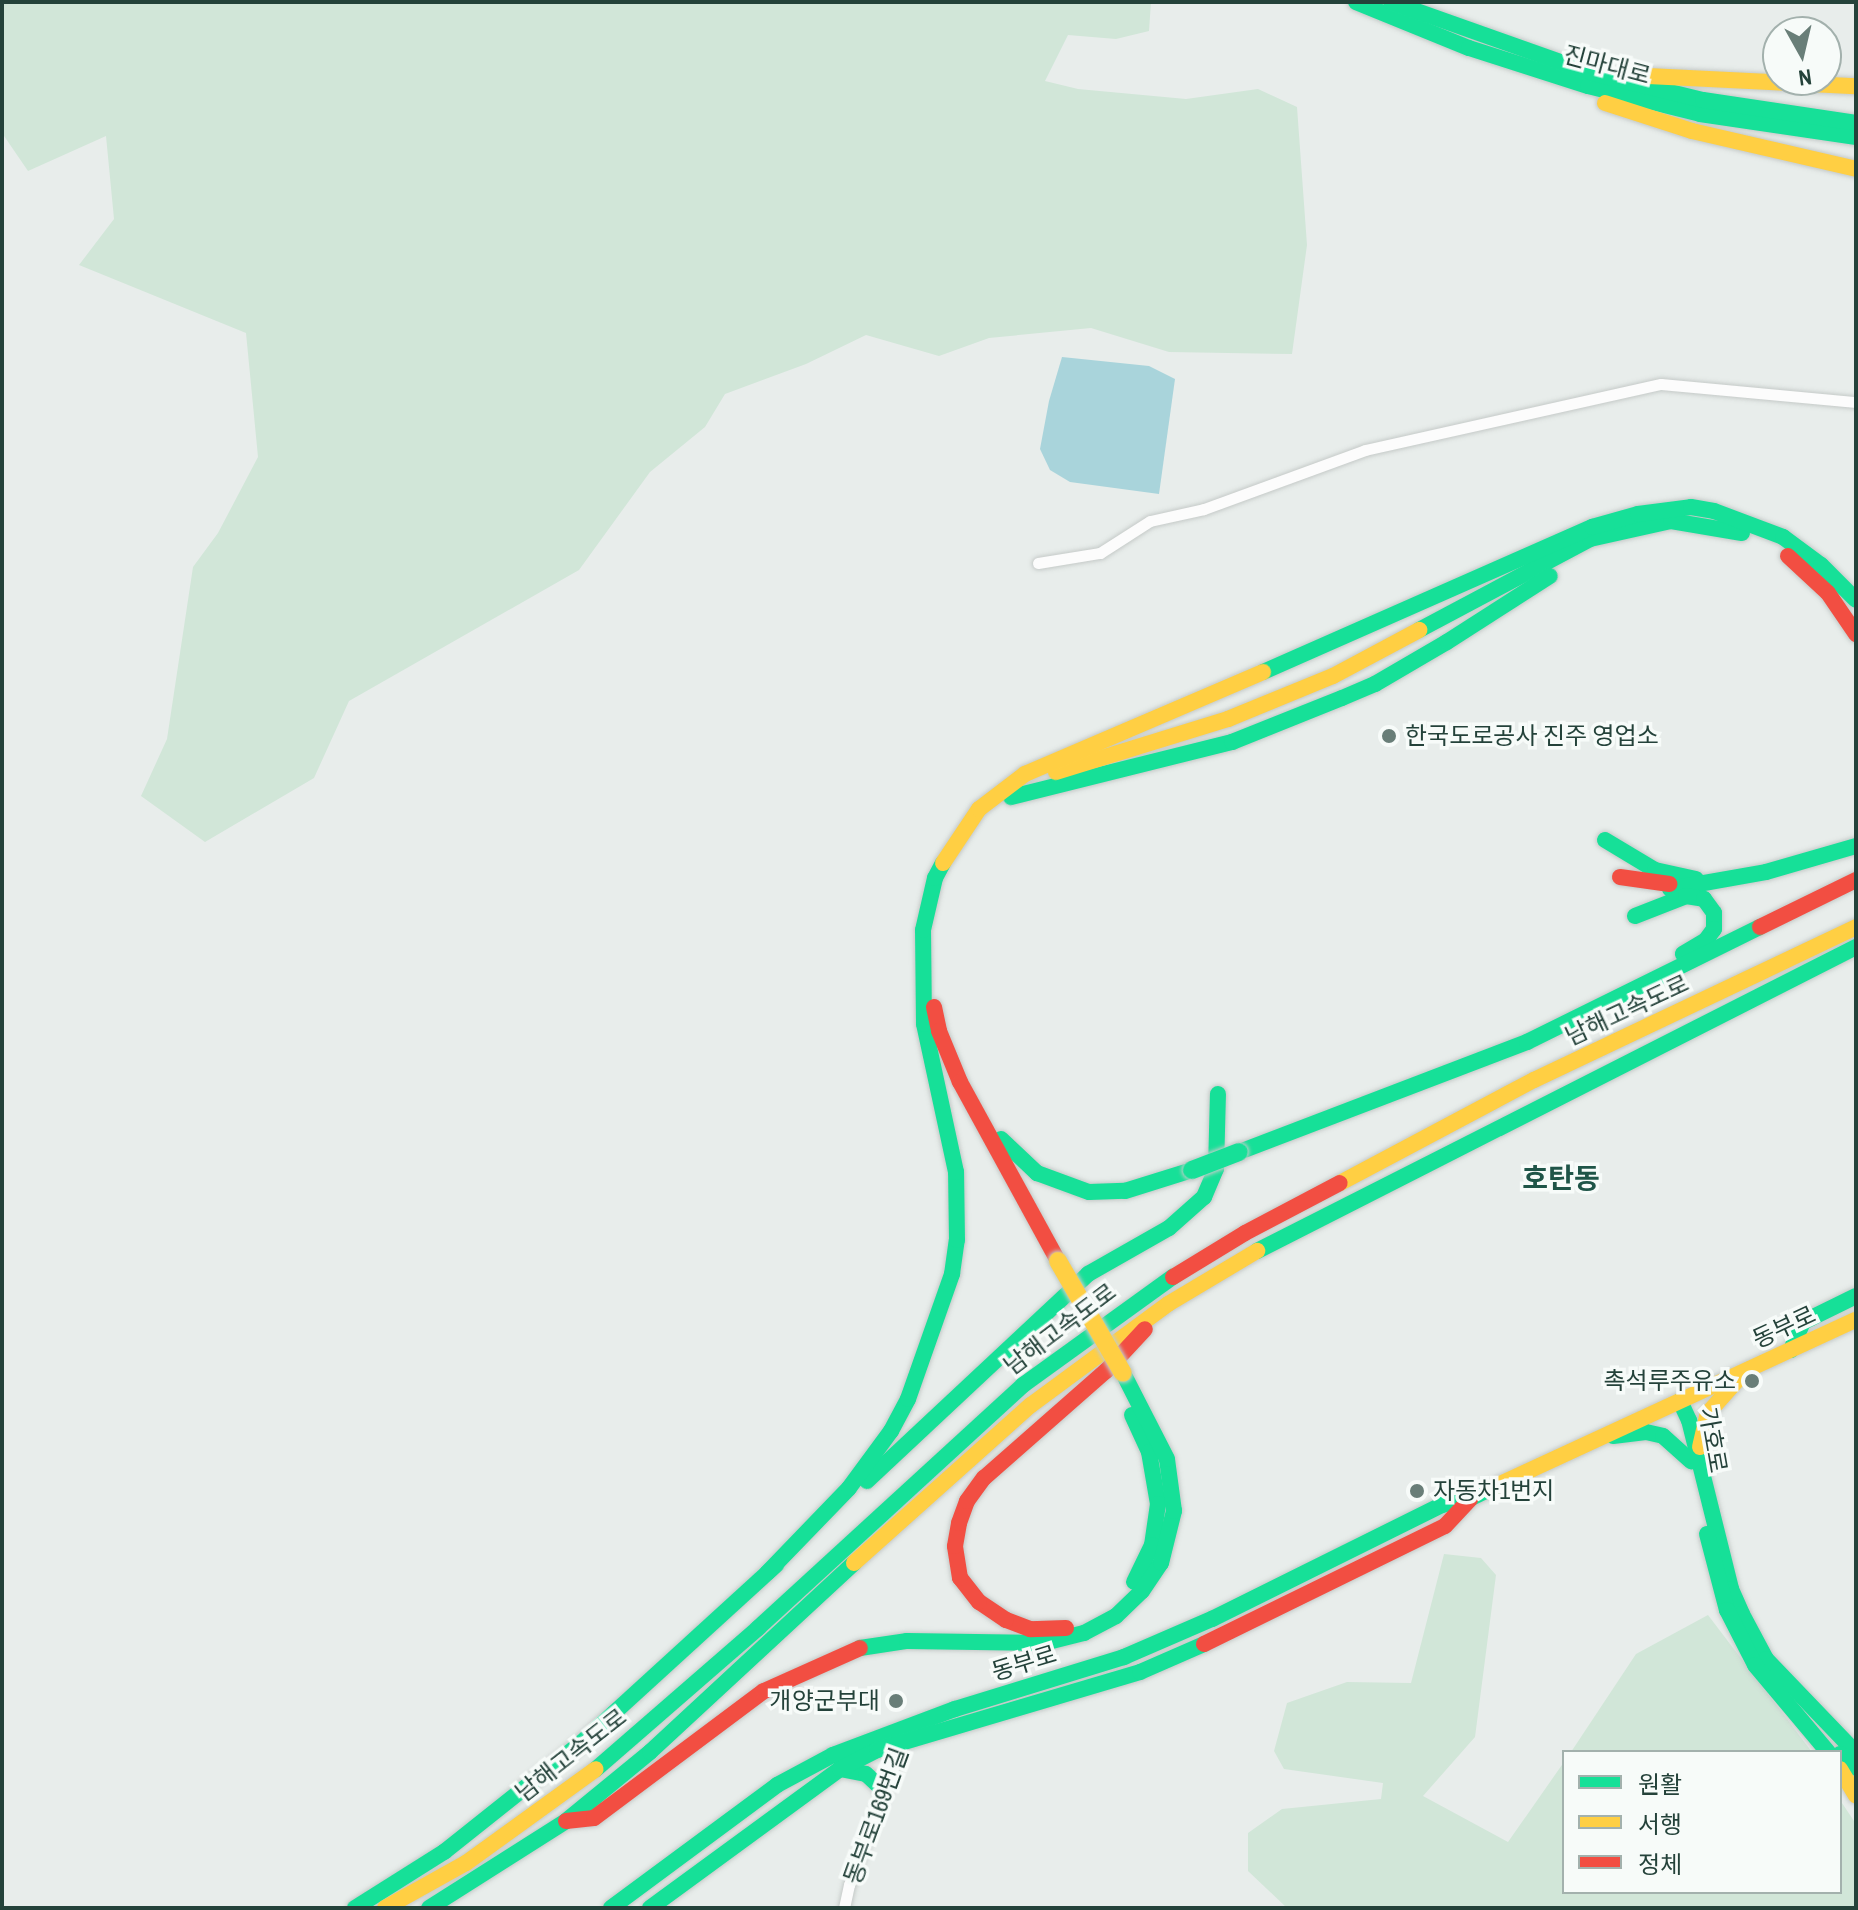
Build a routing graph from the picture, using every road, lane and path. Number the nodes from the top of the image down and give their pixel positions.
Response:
1 (1356, 2) edge
2 (1391, 2) edge
3 (1474, 34) junction
4 (1526, 67) junction
5 (1856, 86) edge
6 (1856, 123) edge
7 (1856, 137) edge
8 (1856, 169) edge
9 (1856, 402) edge
10 (1590, 539) junction
11 (1038, 563) dead end
12 (1856, 600) edge
13 (1856, 634) edge
14 (1011, 797) junction
15 (1856, 846) edge
16 (1614, 849) dead end
17 (1620, 877) dead end
18 (1708, 880) junction
19 (1856, 880) edge
20 (1678, 886) junction
21 (1856, 927) edge
22 (1856, 947) edge
23 (924, 995) junction
24 (1563, 1026) junction
25 (948, 1053) junction
26 (1218, 1094) dead end
27 (1054, 1264) junction
28 (1856, 1296) edge
29 (1168, 1304) junction
30 (1856, 1320) edge
31 (1791, 1350) junction
32 (1746, 1370) junction
33 (1118, 1377) junction
34 (1680, 1401) junction
35 (1596, 1438) junction
36 (1695, 1459) junction
37 (767, 1573) junction
38 (1798, 1716) junction
39 (907, 1733) junction
40 (1826, 1750) edge
41 (1836, 1750) edge
42 (1856, 1753) edge
43 (840, 1769) junction
44 (1842, 1772) edge
45 (883, 1790) junction
46 (1856, 1796) edge
47 (566, 1821) junction
48 (355, 1908) edge
49 (385, 1908) edge
50 (429, 1908) edge
51 (611, 1908) edge
52 (650, 1908) edge
53 (844, 1908) edge

1 - 4 main road, 진마대로
2 - 3 main road, 진마대로
3 - 5 main road
3 - 6 main road, 진마대로
4 - 7 main road, 진마대로
4 - 8 main road
9 - 11 street
10 - 13 main road
10 - 14 main road
10 - 14 main road
12 - 23 main road
14 - 25 main road
15 - 18 main road
16 - 18 main road
17 - 20 main road
18 - 20 main road
19 - 24 main road
20 - 24 main road
21 - 49 main road, 남해고속도로
22 - 29 main road, 남해고속도로
23 - 27 main road
23 - 37 main road
24 - 25 main road, bridge
25 - 27 main road
26 - 37 main road
27 - 33 main road, bridge
28 - 31 main road
29 - 33 main road
29 - 47 main road, 남해고속도로
30 - 31 main road, 동부로
31 - 32 main road, 동부로
32 - 34 main road, 동부로
32 - 36 main road
33 - 47 main road
34 - 35 main road, 동부로
34 - 36 main road, 가호로
35 - 36 main road
35 - 39 main road, 동부로
36 - 38 main road, 가호로
36 - 42 main road, 가호로
37 - 48 main road
38 - 40 main road, 가호로
38 - 41 main road
39 - 43 main road, 동부로
39 - 45 street, 동부로169번길
39 - 51 main road, 동부로
43 - 45 main road
43 - 52 main road, 동부로
44 - 46 main road
45 - 53 street, 동부로169번길
47 - 50 main road, 남해고속도로

